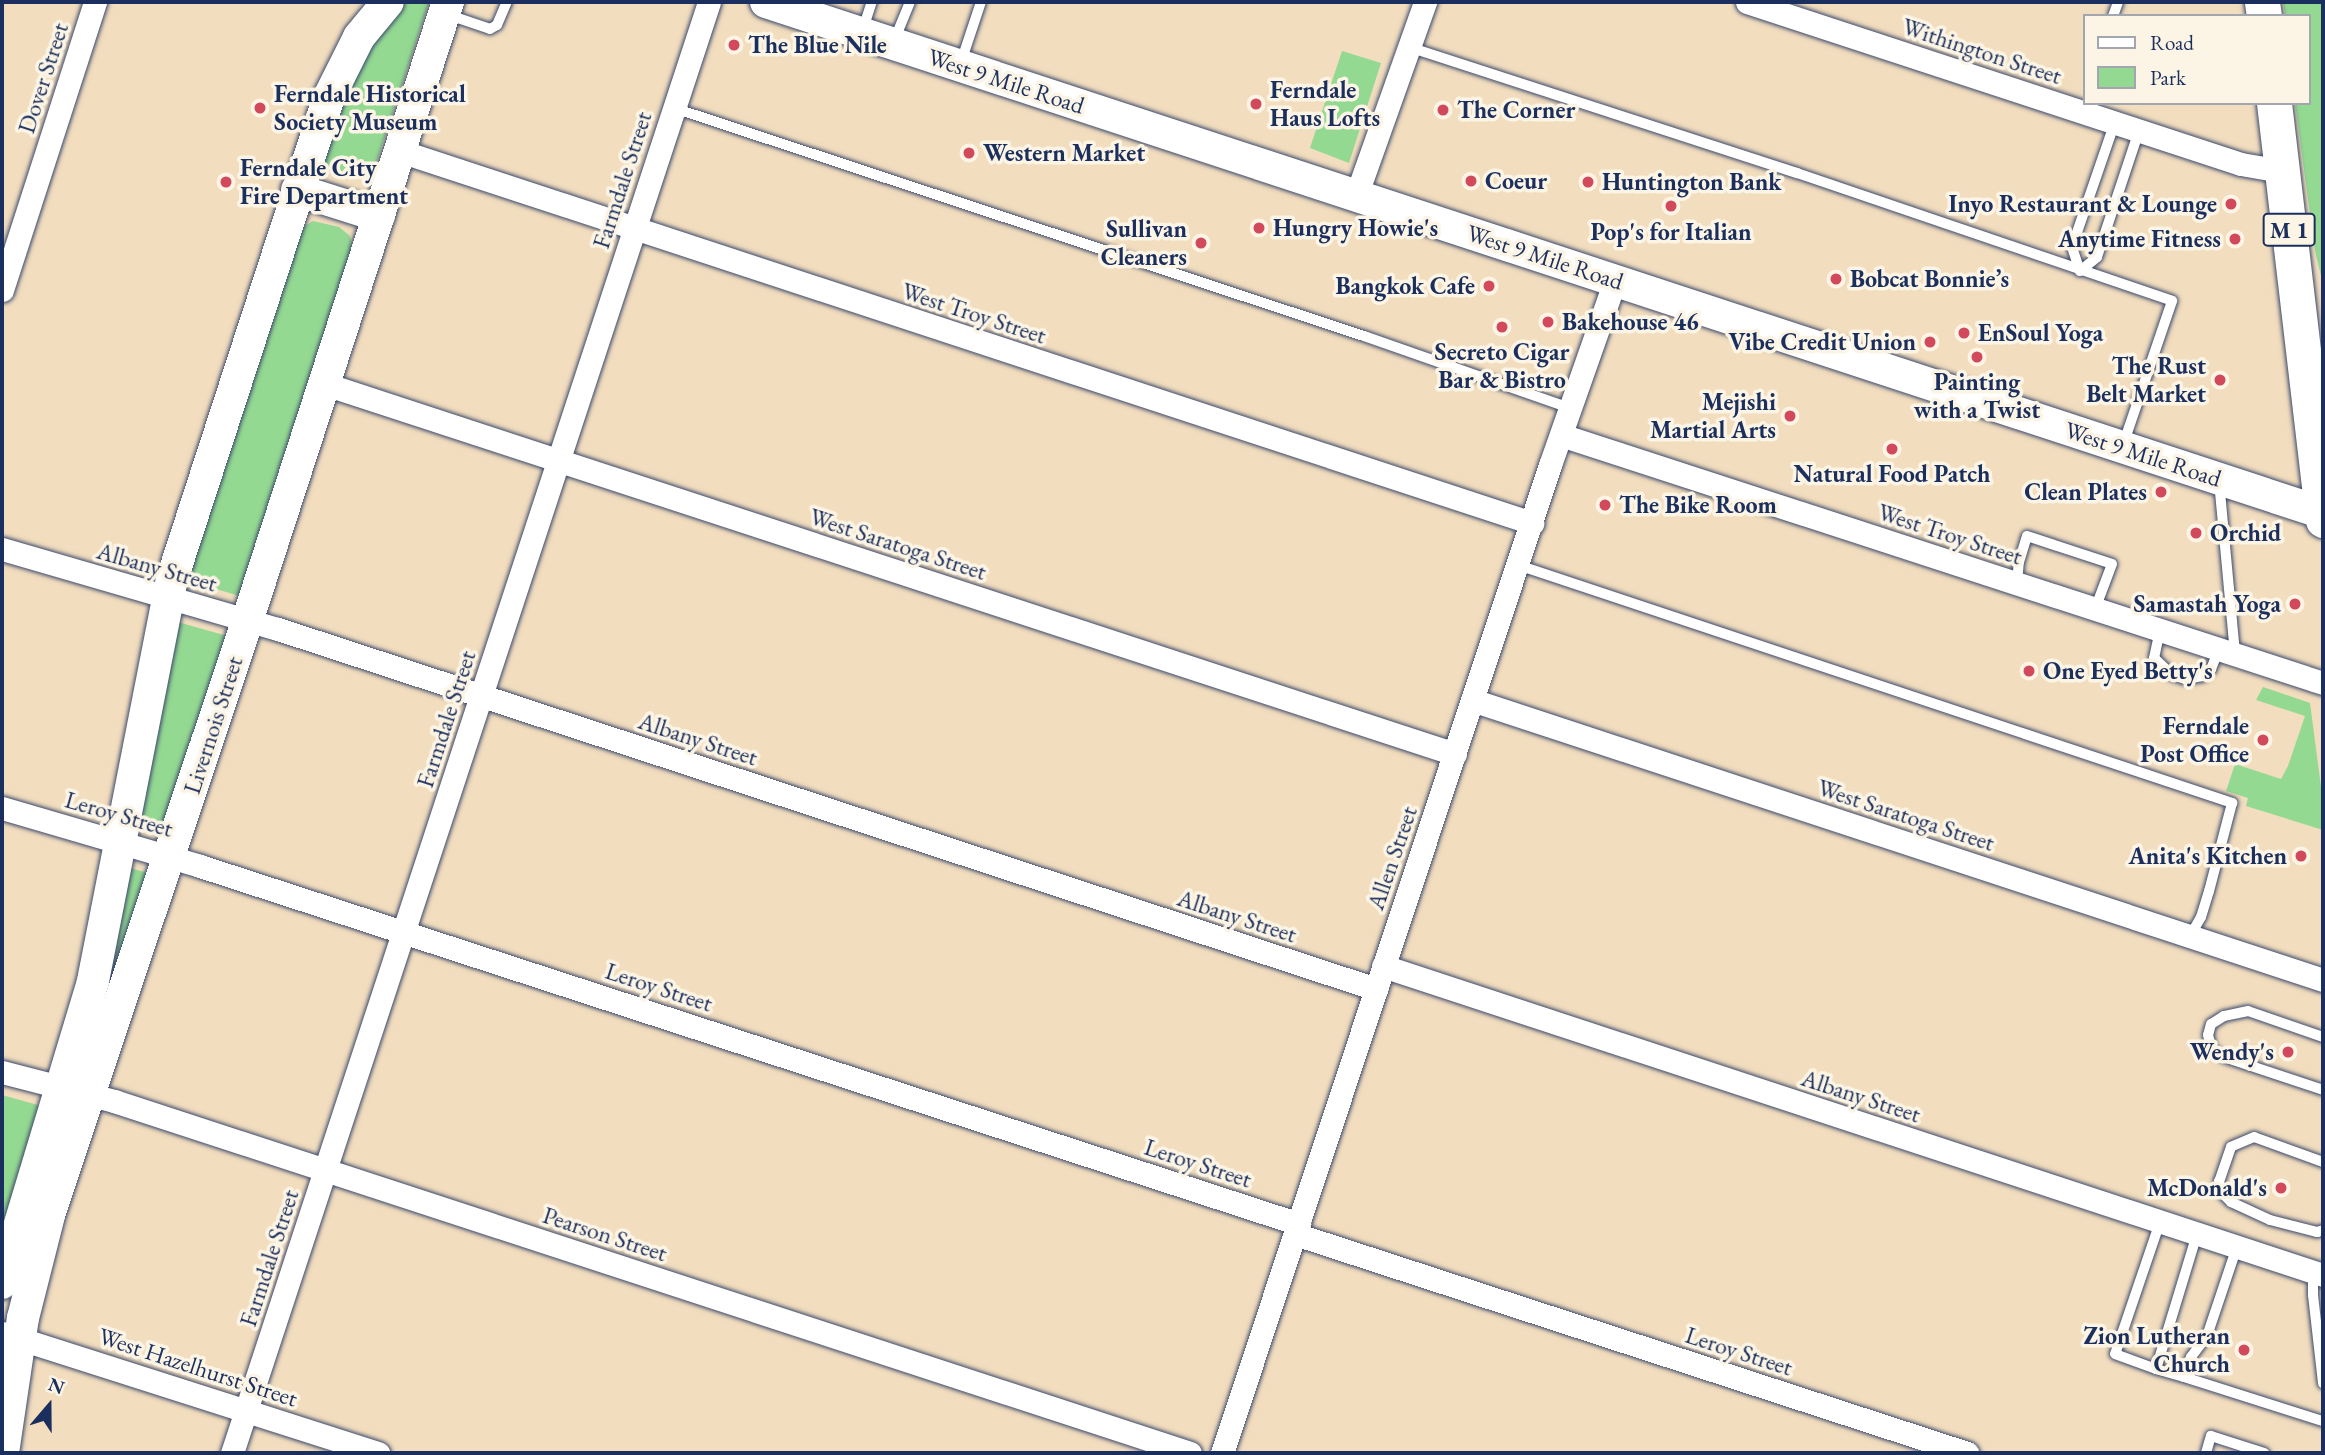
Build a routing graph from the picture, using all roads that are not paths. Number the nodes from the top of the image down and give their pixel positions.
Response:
1 (95, 2) edge
2 (507, 2) edge
3 (709, 2) edge
4 (766, 2) edge
5 (872, 2) edge
6 (910, 2) edge
7 (981, 2) edge
8 (1425, 2) edge
9 (1747, 2) edge
10 (378, 6) edge
11 (446, 7) edge
12 (862, 33) junction
13 (893, 44) junction
14 (1409, 47) junction
15 (960, 66) junction
16 (2083, 104) edge
17 (2085, 105) edge
18 (2274, 105) edge
19 (674, 108) junction
20 (2115, 122) junction
21 (2139, 130) junction
22 (400, 151) junction
23 (2282, 171) junction
24 (297, 190) junction
25 (1356, 196) junction
26 (379, 216) junction
27 (633, 229) junction
28 (2080, 271) junction
29 (1615, 280) junction
30 (2, 290) edge
31 (325, 383) junction
32 (1570, 408) junction
33 (2316, 413) edge
34 (1561, 435) junction
35 (2123, 447) junction
36 (559, 460) junction
37 (2219, 479) junction
38 (2323, 513) edge
39 (2323, 520) edge
40 (1532, 523) junction
41 (2, 549) edge
42 (1518, 565) junction
43 (2017, 583) junction
44 (168, 597) junction
45 (2095, 609) junction
46 (248, 620) junction
47 (2160, 630) junction
48 (2227, 652) junction
49 (2323, 683) edge
50 (481, 696) junction
51 (1472, 701) junction
52 (1455, 754) junction
53 (2, 808) edge
54 (120, 842) junction
55 (169, 856) junction
56 (404, 933) junction
57 (2190, 936) junction
58 (1383, 966) junction
59 (2323, 980) edge
60 (1376, 989) junction
61 (2323, 1037) edge
62 (2, 1072) edge
63 (2323, 1090) edge
64 (75, 1092) junction
65 (2323, 1162) edge
66 (325, 1171) junction
67 (2160, 1222) junction
68 (1297, 1229) junction
69 (2323, 1230) edge
70 (2197, 1234) junction
71 (2236, 1247) junction
72 (2318, 1274) edge
73 (2, 1283) edge
74 (11, 1335) edge
75 (2156, 1369) junction
76 (2184, 1377) junction
77 (2323, 1383) edge
78 (246, 1410) junction
79 (2323, 1422) edge
80 (4, 1453) edge
81 (232, 1453) edge
82 (378, 1453) edge
83 (1190, 1453) edge
84 (1222, 1453) edge
85 (1967, 1453) edge
86 (2206, 1453) edge
87 (2264, 1453) edge

1 - 30 street, Dover Street
2 - 11 lane
3 - 19 street, Farmdale Street
4 - 12 street, West 9 Mile Road
5 - 12 lane
6 - 13 lane
7 - 15 lane
8 - 14 street
9 - 16 street, Withington Street
10 - 24 street, Livernois Street
11 - 22 street, Livernois Street
12 - 13 street, West 9 Mile Road
13 - 15 street, West 9 Mile Road
14 - 25 street
14 - 28 lane
15 - 25 street, West 9 Mile Road
17 - 20 street, Withington Street
18 - 23 main road, M 1
19 - 27 street, Farmdale Street
19 - 32 lane
20 - 21 street, Withington Street
20 - 28 lane
21 - 23 street, Withington Street
21 - 28 lane
22 - 26 street, Livernois Street
22 - 27 street, West Troy Street
23 - 33 main road, M 1
24 - 26 street
24 - 44 street, Livernois Street
25 - 29 street, West 9 Mile Road
26 - 31 street, Livernois Street
27 - 36 street, Farmdale Street
27 - 40 street, West Troy Street
28 - 35 lane
29 - 32 street, Allen Street
29 - 35 street, West 9 Mile Road
31 - 36 street, West Saratoga Street
31 - 46 street, Livernois Street
32 - 34 street, Allen Street
33 - 38 main road, M 1
34 - 40 street, Allen Street
34 - 43 street, West Troy Street
35 - 37 street, West 9 Mile Road
36 - 50 street, Farmdale Street
36 - 52 street, West Saratoga Street
37 - 38 street, West 9 Mile Road
37 - 48 lane
38 - 39 main road, M 1
40 - 42 street, Allen Street
41 - 44 street, Albany Street
42 - 51 street, Allen Street
42 - 57 lane
43 - 45 street, West Troy Street
43 - 45 lane
44 - 46 street, Albany Street
44 - 54 street, Livernois Street
45 - 47 street, West Troy Street
46 - 50 street, Albany Street
46 - 55 street, Livernois Street
47 - 48 street, West Troy Street
47 - 48 lane
48 - 49 street, West Troy Street
50 - 56 street, Farmdale Street
50 - 60 street, Albany Street
51 - 52 street, Allen Street
51 - 57 street, West Saratoga Street
52 - 58 street, Allen Street
53 - 54 street, Leroy Street
54 - 55 street, Leroy Street
54 - 64 street, Livernois Street
55 - 56 street, Leroy Street
55 - 64 street, Livernois Street
56 - 66 street, Farmdale Street
56 - 68 street, Leroy Street
57 - 59 street, West Saratoga Street
58 - 60 street, Allen Street
58 - 67 street, Albany Street
60 - 68 street, Allen Street
61 - 63 lane
62 - 64 street, Pearson Street
64 - 66 street, Pearson Street
64 - 73 street, Livernois Street
64 - 74 street, Livernois Street
65 - 69 lane
66 - 78 street, Farmdale Street
66 - 83 street, Pearson Street
67 - 70 street, Albany Street
67 - 75 lane
68 - 84 street, Allen Street
68 - 85 street, Leroy Street
70 - 71 street, Albany Street
70 - 75 lane
71 - 72 street, Albany Street
71 - 76 lane
72 - 77 lane
74 - 78 street, West Hazelhurst Street
74 - 80 street, Livernois Street
75 - 76 lane
76 - 79 lane
78 - 81 street, Farmdale Street
78 - 82 street, West Hazelhurst Street
86 - 87 lane

